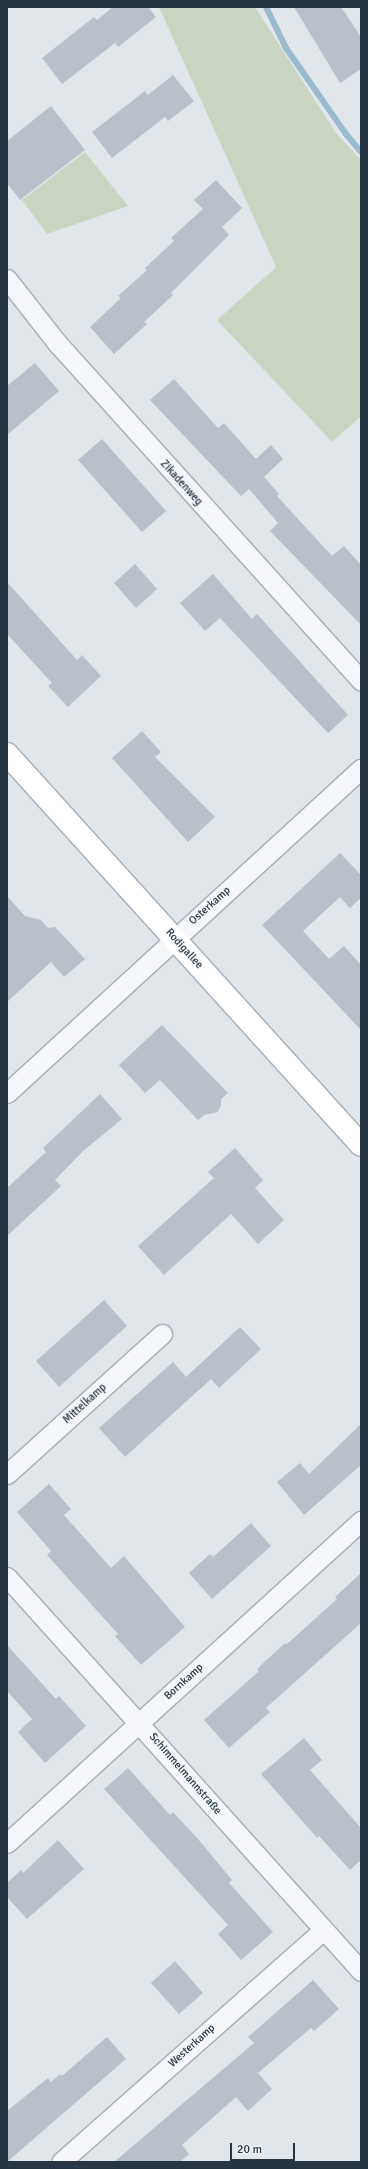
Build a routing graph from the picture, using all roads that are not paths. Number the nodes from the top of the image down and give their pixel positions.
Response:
1 (7, 279) edge
2 (361, 681) edge
3 (7, 754) edge
4 (361, 769) edge
5 (175, 939) junction
6 (7, 1093) edge
7 (361, 1145) edge
8 (162, 1334) dead end
9 (7, 1474) edge
10 (361, 1521) edge
11 (7, 1577) edge
12 (140, 1723) junction
13 (7, 1843) edge
14 (322, 1930) junction
15 (361, 1972) edge
16 (61, 2162) edge

1 - 2 street, Zikadenweg
3 - 5 main road, Rodigallee
4 - 5 street, Osterkamp
5 - 6 street, Osterkamp
5 - 7 main road, Rodigallee
8 - 9 street, Mittelkamp
10 - 12 street, Bornkamp
11 - 12 street, Schimmelmannstraße
12 - 13 street, Bornkamp
12 - 14 street, Schimmelmannstraße
14 - 15 street, Schimmelmannstraße
14 - 16 street, Westerkamp

